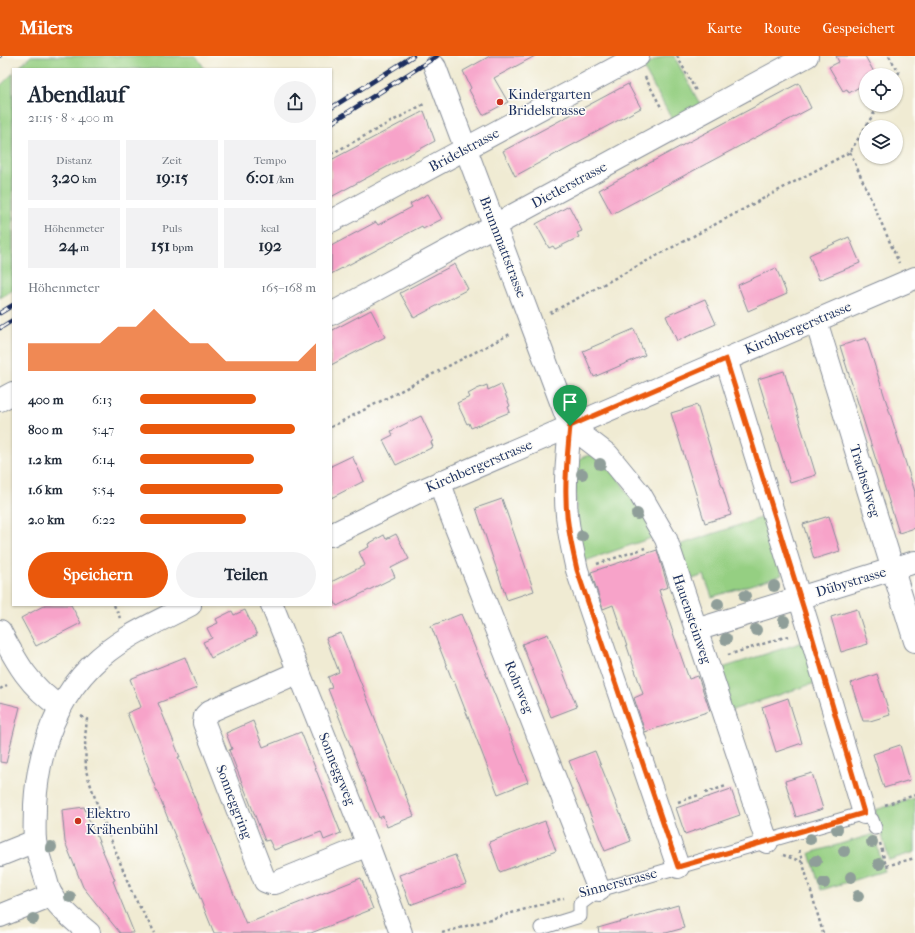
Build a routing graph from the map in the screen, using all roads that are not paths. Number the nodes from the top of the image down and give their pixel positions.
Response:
1 (807, 56) edge
2 (636, 57) edge
3 (435, 68) dead end
4 (466, 149) junction
5 (332, 220) edge
6 (495, 226) junction
7 (908, 274) edge
8 (332, 313) edge
9 (816, 321) junction
10 (726, 359) junction
11 (12, 394) edge
12 (0, 400) edge
13 (570, 426) junction
14 (440, 483) junction
15 (332, 535) edge
16 (915, 562) edge
17 (893, 569) junction
18 (799, 598) junction
19 (188, 606) edge
20 (272, 606) edge
21 (696, 630) junction
22 (0, 631) edge
23 (915, 641) edge
24 (299, 672) junction
25 (60, 707) junction
26 (869, 821) joint
27 (35, 841) junction
28 (767, 842) junction
29 (368, 845) junction
30 (0, 855) edge
31 (678, 867) junction
32 (599, 890) junction
33 (52, 895) junction
34 (0, 916) edge
35 (541, 928) dead end
36 (88, 933) edge
37 (401, 933) edge

1 - 6 street, Dietlerstrasse
2 - 4 street, Bridelstrasse
3 - 4 street, Brunnmattstrasse
4 - 5 street, Bridelstrasse
4 - 6 street, Brunnmattstrasse
6 - 8 street, Dietlerstrasse
6 - 13 street, Brunnmattstrasse
7 - 9 street, Kirchbergerstrasse
9 - 10 street, Kirchbergerstrasse
9 - 17 street, Trachselweg
10 - 13 street, Kirchbergerstrasse
10 - 18 street
11 - 12 street
13 - 14 street, Kirchbergerstrasse
13 - 21 street, Hauensteinweg
13 - 31 street
14 - 15 street, Kirchbergerstrasse
14 - 32 street, Rohrweg
16 - 17 street, Dübystrasse
17 - 18 street, Dübystrasse
17 - 23 street, Trachselweg
18 - 21 street, Dübystrasse
18 - 26 street
19 - 25 street
20 - 24 street, Sonneggweg
21 - 28 street, Hauensteinweg
22 - 25 street
24 - 29 street, Sonneggweg
24 - 29 street, Sonneggring
25 - 27 street
26 - 28 lane, Sinnerstrasse
27 - 30 street
27 - 33 street
28 - 31 lane, Sinnerstrasse
29 - 37 street, Sonneggweg
31 - 32 lane, Sinnerstrasse
32 - 35 lane
33 - 34 street
33 - 36 street

